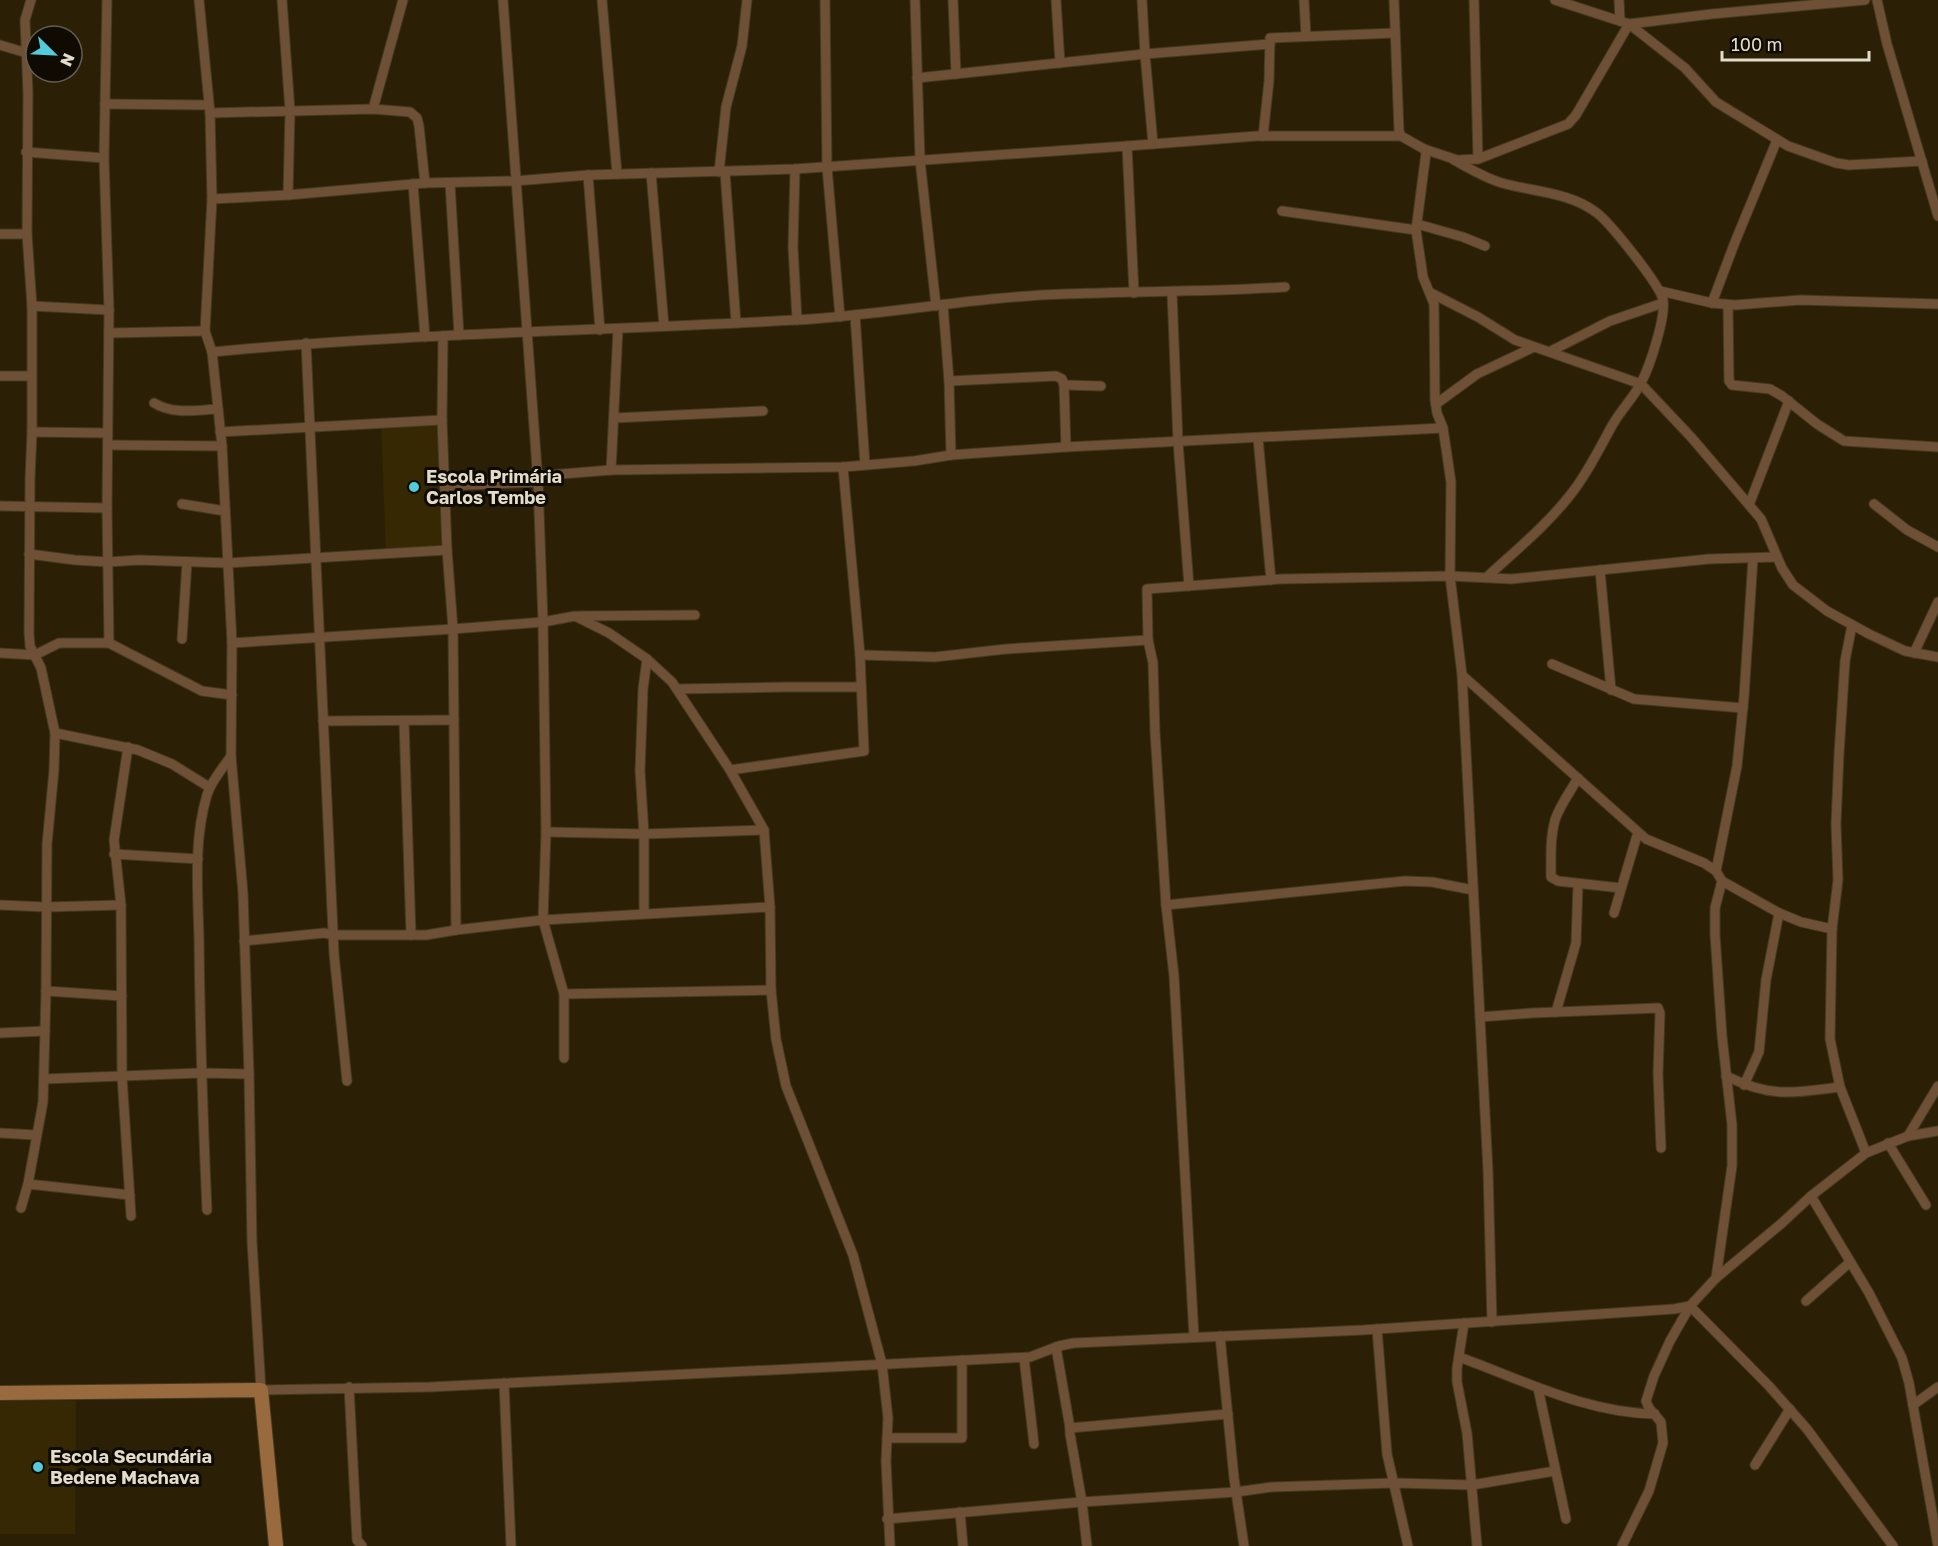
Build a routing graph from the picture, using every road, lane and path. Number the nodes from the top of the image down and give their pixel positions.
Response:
1 (31, 0) edge
2 (107, 0) edge
3 (199, 0) edge
4 (282, 0) edge
5 (403, 0) edge
6 (503, 0) edge
7 (602, 0) edge
8 (747, 0) edge
9 (825, 0) edge
10 (915, 0) edge
11 (953, 0) edge
12 (1056, 0) edge
13 (1142, 0) edge
14 (1304, 0) edge
15 (1394, 0) edge
16 (1474, 0) edge
17 (1556, 0) edge
18 (1619, 0) edge
19 (1865, 0) edge
20 (1878, 0) edge
21 (1624, 22) junction
22 (26, 24) edge
23 (1395, 33) junction
24 (1306, 36) junction
25 (1270, 44) junction
26 (0, 45) edge
27 (24, 51) edge
28 (1145, 54) junction
29 (1060, 63) junction
30 (956, 74) junction
31 (917, 78) junction
32 (27, 84) edge
33 (105, 104) junction
34 (209, 109) junction
35 (373, 109) junction
36 (290, 111) junction
37 (1263, 136) junction
38 (1401, 136) junction
39 (1776, 140) junction
40 (1153, 144) junction
41 (1127, 147) junction
42 (1424, 149) junction
43 (26, 152) junction
44 (104, 158) junction
45 (1478, 159) junction
46 (920, 160) junction
47 (1454, 160) junction
48 (1922, 161) junction
49 (827, 167) junction
50 (795, 169) junction
51 (722, 172) junction
52 (651, 173) junction
53 (617, 174) junction
54 (588, 175) junction
55 (515, 181) junction
56 (425, 183) junction
57 (450, 183) junction
58 (413, 184) junction
59 (288, 195) junction
60 (212, 199) junction
61 (1282, 211) dead end
62 (1938, 216) edge
63 (1416, 227) junction
64 (0, 234) edge
65 (27, 234) junction
66 (1485, 246) dead end
67 (1285, 287) dead end
68 (1660, 291) junction
69 (1134, 293) junction
70 (1172, 293) junction
71 (1431, 293) junction
72 (1663, 303) junction
73 (1712, 303) junction
74 (1938, 304) edge
75 (940, 305) junction
76 (1728, 305) junction
77 (32, 306) junction
78 (109, 310) junction
79 (855, 315) junction
80 (840, 317) junction
81 (797, 320) junction
82 (736, 323) junction
83 (664, 326) junction
84 (618, 329) junction
85 (600, 330) junction
86 (205, 331) junction
87 (109, 333) junction
88 (527, 333) junction
89 (459, 335) junction
90 (443, 336) junction
91 (425, 337) junction
92 (306, 343) junction
93 (1534, 347) junction
94 (1551, 351) junction
95 (212, 352) junction
96 (0, 376) edge
97 (31, 376) junction
98 (949, 381) junction
99 (1641, 384) junction
100 (1064, 385) junction
101 (1101, 386) dead end
102 (1789, 401) junction
103 (154, 403) dead end
104 (1436, 404) junction
105 (218, 409) junction
106 (763, 411) dead end
107 (614, 418) junction
108 (442, 420) junction
109 (309, 427) junction
110 (1443, 428) junction
111 (32, 432) junction
112 (220, 432) junction
113 (107, 433) junction
114 (1258, 438) junction
115 (1178, 442) junction
116 (108, 445) junction
117 (222, 446) junction
118 (1066, 447) junction
119 (1938, 447) edge
120 (951, 455) junction
121 (865, 465) junction
122 (843, 467) junction
123 (611, 470) junction
124 (537, 479) junction
125 (445, 486) junction
126 (182, 504) dead end
127 (1874, 504) dead end
128 (1749, 505) junction
129 (0, 506) edge
130 (31, 506) junction
131 (107, 508) junction
132 (225, 511) junction
133 (1938, 547) edge
134 (447, 550) junction
135 (29, 554) junction
136 (1777, 557) junction
137 (316, 558) junction
138 (1753, 558) junction
139 (108, 562) junction
140 (187, 562) junction
141 (228, 563) junction
142 (1600, 570) junction
143 (1450, 576) junction
144 (1487, 577) junction
145 (1271, 580) junction
146 (1189, 586) junction
147 (1938, 602) edge
148 (695, 615) dead end
149 (575, 616) junction
150 (543, 622) junction
151 (1852, 625) junction
152 (453, 629) junction
153 (320, 638) junction
154 (182, 639) dead end
155 (1148, 640) junction
156 (109, 643) junction
157 (232, 643) junction
158 (0, 653) edge
159 (1914, 653) junction
160 (35, 655) junction
161 (860, 655) junction
162 (1938, 657) edge
163 (647, 659) junction
164 (1552, 664) dead end
165 (1462, 675) junction
166 (861, 687) junction
167 (677, 689) junction
168 (1611, 690) junction
169 (232, 695) junction
170 (1743, 708) junction
171 (454, 720) junction
172 (404, 721) junction
173 (323, 722) junction
174 (55, 733) junction
175 (128, 747) junction
176 (231, 756) junction
177 (730, 770) junction
178 (1578, 778) junction
179 (210, 787) junction
180 (764, 830) junction
181 (546, 832) junction
182 (1638, 832) junction
183 (644, 834) junction
184 (114, 854) junction
185 (198, 860) junction
186 (1716, 871) junction
187 (1722, 881) junction
188 (1578, 884) junction
189 (1621, 888) junction
190 (1473, 890) junction
191 (0, 905) edge
192 (121, 905) junction
193 (1166, 905) junction
194 (46, 907) junction
195 (770, 907) junction
196 (1779, 912) junction
197 (644, 913) junction
198 (1614, 913) dead end
199 (543, 920) junction
200 (1832, 929) junction
201 (456, 930) junction
202 (335, 935) junction
203 (411, 935) junction
204 (244, 941) junction
205 (771, 990) junction
206 (46, 991) junction
207 (564, 994) junction
208 (122, 996) junction
209 (1556, 1012) junction
210 (1480, 1017) junction
211 (45, 1031) junction
212 (0, 1033) edge
213 (564, 1058) dead end
214 (201, 1073) junction
215 (249, 1074) junction
216 (122, 1076) junction
217 (1726, 1076) junction
218 (44, 1079) junction
219 (347, 1081) dead end
220 (1744, 1085) junction
221 (1938, 1086) edge
222 (1840, 1088) junction
223 (1938, 1131) edge
224 (0, 1133) edge
225 (36, 1135) junction
226 (1908, 1136) junction
227 (1888, 1143) junction
228 (1661, 1148) dead end
229 (1866, 1152) junction
230 (28, 1184) junction
231 (130, 1195) junction
232 (1811, 1196) junction
233 (1926, 1204) dead end
234 (21, 1208) dead end
235 (207, 1210) dead end
236 (131, 1216) dead end
237 (1849, 1263) junction
238 (1716, 1278) junction
239 (1806, 1301) dead end
240 (1690, 1306) junction
241 (1492, 1322) junction
242 (1464, 1323) junction
243 (1377, 1329) junction
244 (1220, 1336) junction
245 (1194, 1337) junction
246 (1056, 1347) junction
247 (1459, 1357) junction
248 (1024, 1358) junction
249 (962, 1360) junction
250 (882, 1364) junction
251 (504, 1383) junction
252 (349, 1387) junction
253 (1938, 1387) edge
254 (1538, 1388) junction
255 (261, 1390) junction
256 (0, 1393) edge
257 (1913, 1405) junction
258 (1790, 1410) junction
259 (1228, 1414) junction
260 (1655, 1414) junction
261 (1071, 1428) junction
262 (887, 1438) junction
263 (1034, 1444) dead end
264 (1755, 1465) dead end
265 (1555, 1471) junction
266 (1394, 1483) junction
267 (1472, 1485) junction
268 (1236, 1492) junction
269 (1934, 1494) edge
270 (1082, 1502) junction
271 (960, 1512) junction
272 (887, 1519) junction
273 (1566, 1519) dead end
274 (276, 1546) edge
275 (362, 1546) edge
276 (511, 1546) edge
277 (890, 1546) edge
278 (963, 1546) edge
279 (1087, 1546) edge
280 (1244, 1546) edge
281 (1408, 1546) edge
282 (1477, 1546) edge
283 (1622, 1546) edge
284 (1893, 1546) edge
285 (1938, 1546) edge

1 - 22 street
2 - 33 street
3 - 34 street
4 - 36 street
5 - 35 street
6 - 55 street
7 - 53 street
8 - 51 street
9 - 49 street
10 - 31 street
11 - 30 street
12 - 29 street
13 - 28 street
14 - 24 street
15 - 23 street
16 - 45 street
17 - 21 street
18 - 21 street
19 - 21 street
20 - 48 street
21 - 39 street
21 - 45 street
23 - 24 street
23 - 38 street
24 - 25 street
25 - 28 street
25 - 37 street
26 - 27 street
28 - 29 street
28 - 40 street
29 - 30 street
30 - 31 street
31 - 46 street
32 - 43 street
33 - 34 street
33 - 44 street
34 - 36 street
34 - 60 street
35 - 36 street
35 - 56 street
36 - 59 street
37 - 38 street
37 - 40 street
38 - 42 street
39 - 48 street
39 - 73 street
40 - 41 street
41 - 46 street
41 - 69 street
42 - 47 street
42 - 63 street
43 - 44 street
43 - 65 street
44 - 78 street
45 - 47 street
46 - 49 street
46 - 75 street
47 - 68 street
48 - 62 street
49 - 50 street
49 - 80 street
50 - 51 street
50 - 81 street
51 - 52 street
51 - 82 street
52 - 53 street
52 - 83 street
53 - 54 street
54 - 55 street
54 - 85 street
55 - 57 street
55 - 88 street
56 - 57 street
56 - 58 street
57 - 89 street
58 - 59 street
58 - 91 street
59 - 60 street
60 - 86 street
61 - 63 street
63 - 66 street
63 - 71 street
64 - 65 street
65 - 77 street
67 - 70 street
68 - 72 street
68 - 73 street
69 - 70 street
69 - 75 street
70 - 115 street
71 - 93 street
71 - 104 street
72 - 94 street
72 - 99 street
73 - 76 street
74 - 76 street
75 - 79 street
75 - 98 street
76 - 102 street
77 - 78 street
77 - 97 street
78 - 87 street
79 - 80 street
79 - 121 street
80 - 81 street
81 - 82 street
82 - 83 street
83 - 84 street
84 - 85 street
84 - 107 street
85 - 88 street
86 - 87 street
86 - 95 street
87 - 113 street
88 - 89 street
88 - 124 street
89 - 90 street
90 - 91 street
90 - 108 street
91 - 92 street
92 - 95 street
92 - 109 street
93 - 94 street
93 - 104 street
94 - 99 street
95 - 105 street
96 - 97 street
97 - 111 street
98 - 100 street
98 - 120 street
99 - 128 street
99 - 144 street
100 - 101 street
100 - 118 street
102 - 119 street
102 - 128 street
103 - 105 street
104 - 110 street
105 - 112 street
106 - 107 street
107 - 123 street
108 - 109 street
108 - 125 street
109 - 112 street
109 - 137 street
110 - 114 street
110 - 143 street
111 - 113 street
111 - 130 street
112 - 117 street
113 - 116 street
114 - 115 street
114 - 145 street
115 - 118 street
115 - 146 street
116 - 117 street
116 - 131 street
117 - 132 street
118 - 120 street
120 - 121 street
121 - 122 street
122 - 123 street
122 - 161 street
123 - 124 street
124 - 125 street
124 - 150 street
125 - 134 street
126 - 132 street
127 - 133 street
128 - 136 street
129 - 130 street
130 - 131 street
130 - 135 street
131 - 139 street
132 - 141 street
134 - 137 street
134 - 152 street
135 - 139 street
135 - 160 street
136 - 138 street
136 - 151 street
137 - 141 street
137 - 153 street
138 - 142 street
138 - 170 street
139 - 140 street
139 - 156 street
140 - 141 street
140 - 154 street
141 - 157 street
142 - 144 street
142 - 168 street
143 - 144 street
143 - 145 street
143 - 165 street
145 - 146 street
146 - 155 street
147 - 159 street
148 - 149 street
149 - 150 street
149 - 163 street
150 - 152 street
150 - 181 street
151 - 159 street
151 - 200 street
152 - 153 street
152 - 171 street
153 - 157 street
153 - 173 street
155 - 161 street
155 - 193 street
156 - 160 street
156 - 169 street
157 - 169 street
158 - 160 street
159 - 162 street
160 - 174 street
161 - 166 street
163 - 167 street
163 - 183 street
164 - 168 street
165 - 178 street
165 - 190 street
166 - 167 street
166 - 177 street
167 - 177 street
168 - 170 street
169 - 176 street
170 - 186 street
171 - 172 street
171 - 201 street
172 - 173 street
172 - 203 street
173 - 202 street
174 - 175 street
174 - 194 street
175 - 179 street
175 - 184 street
176 - 179 street
176 - 204 street
177 - 180 street
178 - 182 street
178 - 188 street
179 - 185 street
180 - 183 street
180 - 195 street
181 - 183 street
181 - 199 street
182 - 186 street
182 - 189 street
183 - 197 street
184 - 185 street
184 - 192 street
185 - 214 street
186 - 187 street
187 - 196 street
187 - 217 street
188 - 189 street
188 - 209 street
189 - 198 street
190 - 193 street
190 - 210 street
191 - 194 street
192 - 194 street
192 - 208 street
193 - 245 street
194 - 206 street
195 - 197 street
195 - 205 street
196 - 200 street
196 - 220 street
197 - 199 street
199 - 201 street
199 - 207 street
200 - 222 street
201 - 203 street
202 - 203 street
202 - 204 street
202 - 219 street
204 - 215 street
205 - 207 street
205 - 250 street
206 - 208 street
206 - 211 street
207 - 213 street
208 - 216 street
209 - 210 street
209 - 228 street
210 - 241 street
211 - 212 street
211 - 218 street
214 - 215 street
214 - 216 street
214 - 235 street
215 - 255 street
216 - 218 street
216 - 231 street
217 - 220 street
217 - 238 street
218 - 225 street
220 - 222 street
221 - 226 street
222 - 229 street
223 - 226 street
224 - 225 street
225 - 230 street
226 - 227 street
227 - 229 street
227 - 233 street
229 - 232 street
230 - 231 street
230 - 234 street
231 - 236 street
232 - 237 street
232 - 238 street
237 - 239 street
237 - 257 street
238 - 240 street
240 - 241 street
240 - 258 street
240 - 260 street
241 - 242 street
242 - 243 street
242 - 247 street
243 - 244 street
243 - 266 street
244 - 245 street
244 - 259 street
245 - 246 street
246 - 248 street
246 - 261 street
247 - 254 street
247 - 267 street
248 - 249 street
248 - 263 street
249 - 250 street
249 - 262 street
250 - 251 street
250 - 262 street
251 - 252 street
251 - 276 street
252 - 255 street
252 - 275 street
253 - 257 street
254 - 260 street
254 - 265 street
255 - 256 street
255 - 274 street
257 - 269 street
258 - 264 street
258 - 284 street
259 - 261 street
259 - 268 street
260 - 283 street
261 - 270 street
262 - 272 street
265 - 267 street
265 - 273 street
266 - 267 street
266 - 268 street
266 - 281 street
267 - 282 street
268 - 270 street
268 - 280 street
269 - 285 street
270 - 271 street
270 - 279 street
271 - 272 street
271 - 278 street
272 - 277 street

